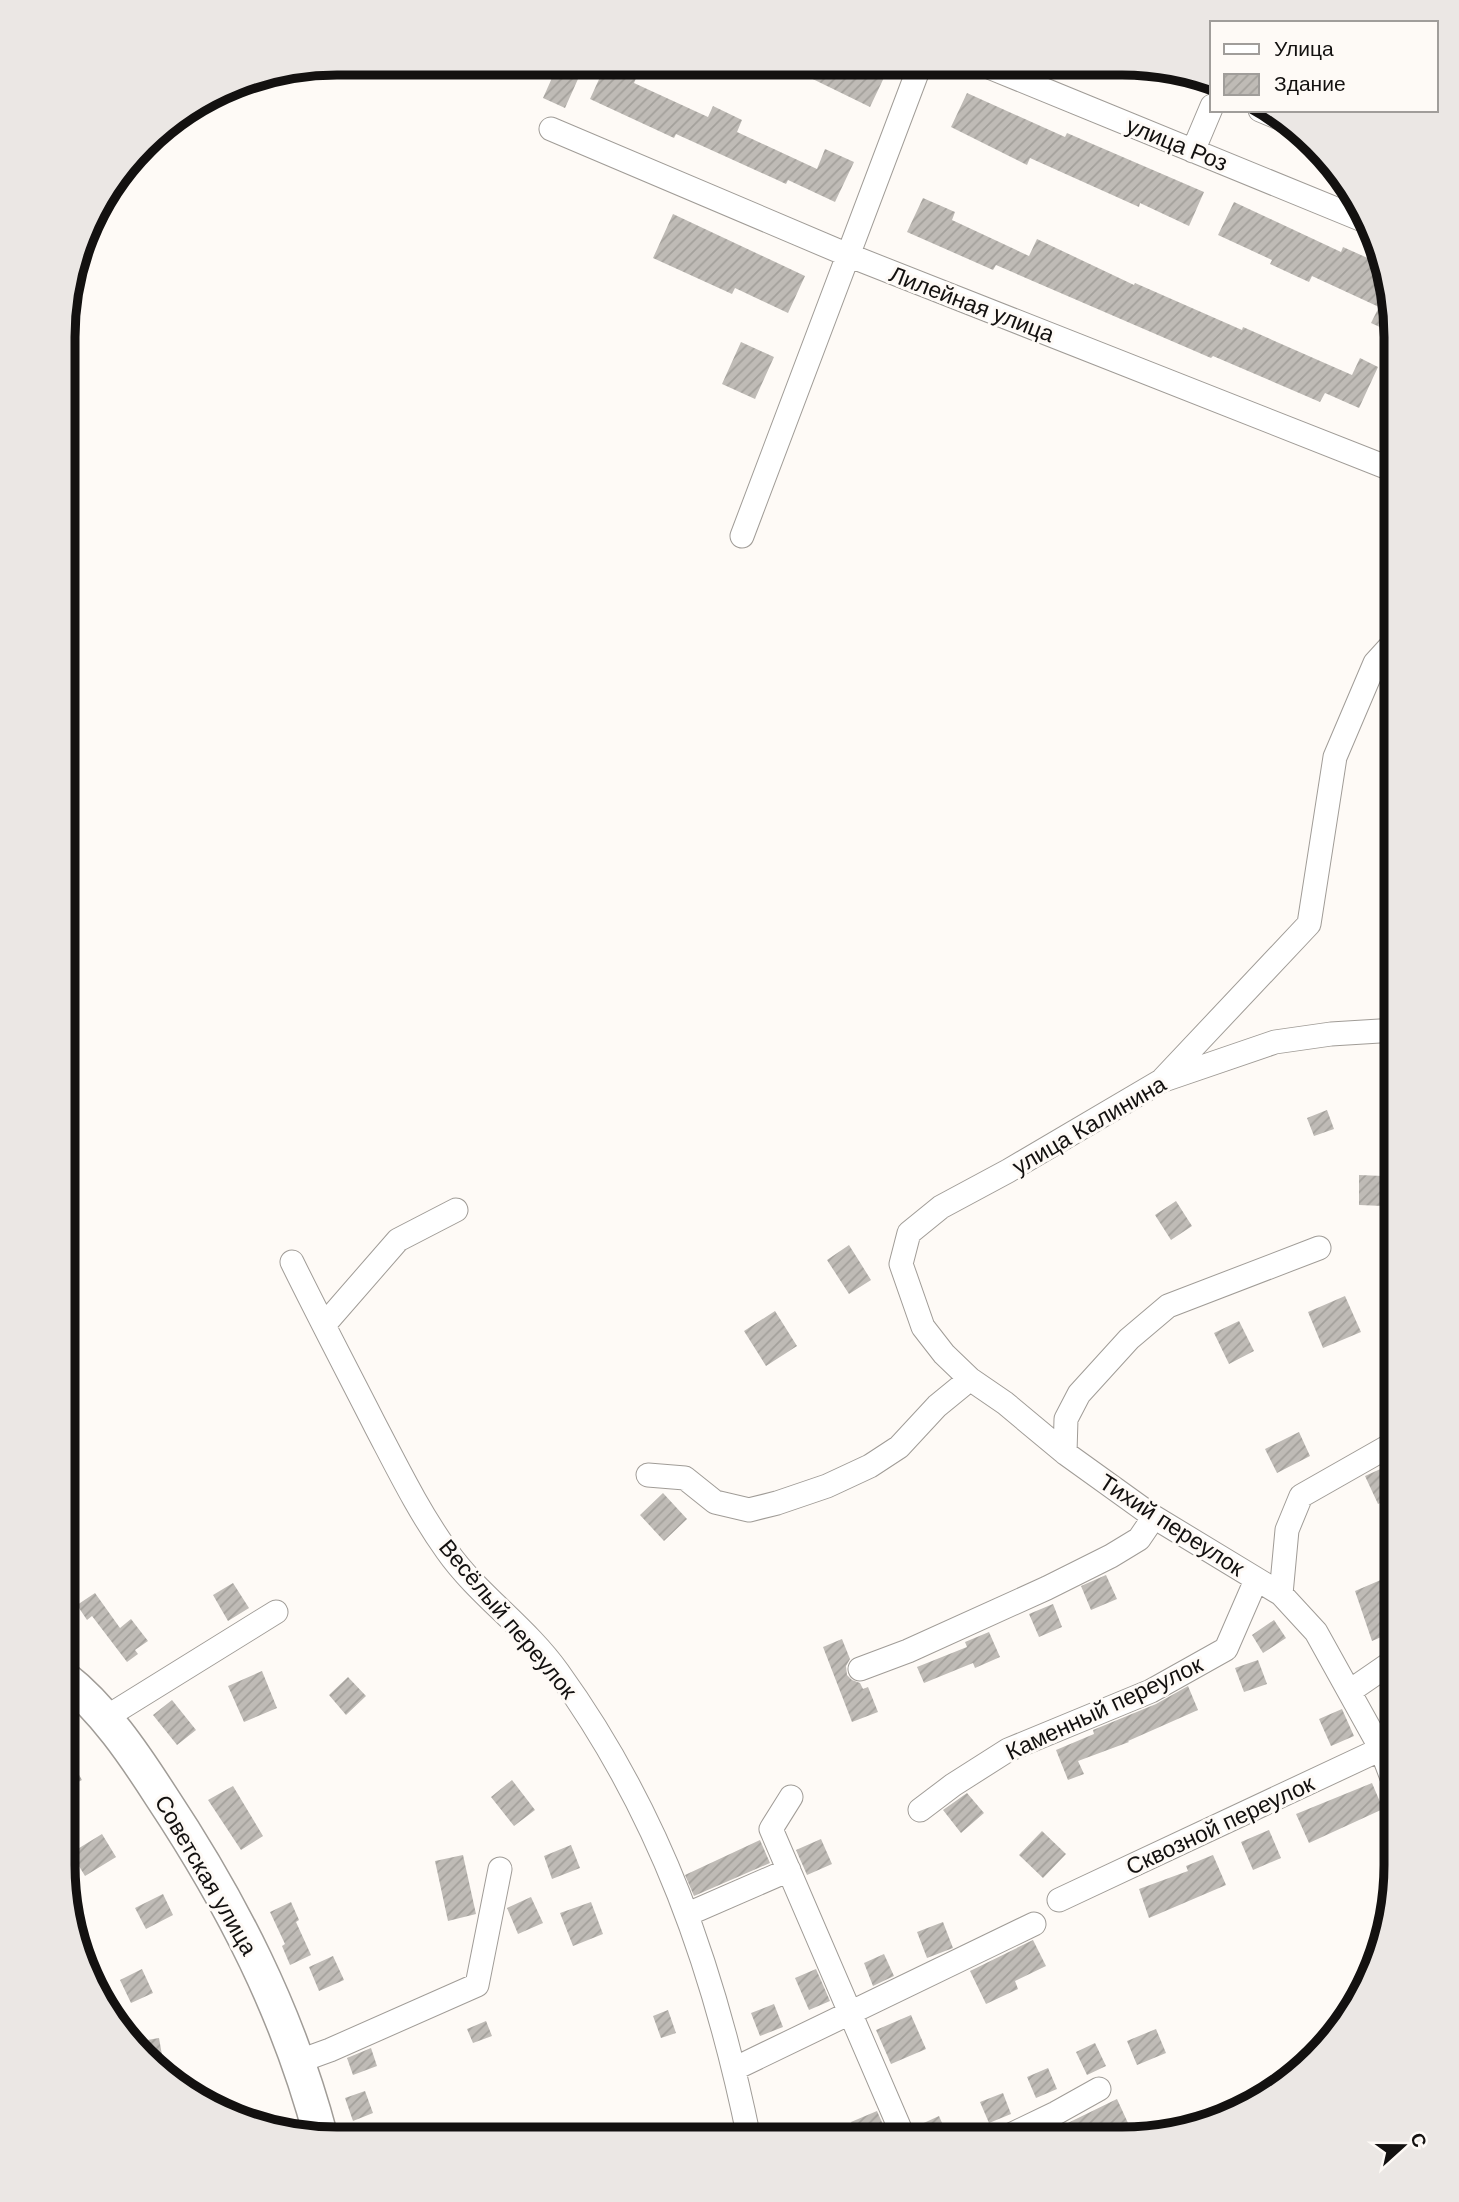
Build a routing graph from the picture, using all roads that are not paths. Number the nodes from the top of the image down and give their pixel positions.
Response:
1 (916, 75) edge
2 (1008, 75) edge
3 (1210, 111) edge
4 (551, 129) dead end
5 (1193, 151) junction
6 (1355, 217) edge
7 (848, 255) junction
8 (1384, 466) edge
9 (742, 536) dead end
10 (1384, 653) edge
11 (1384, 1031) edge
12 (1161, 1081) junction
13 (456, 1210) dead end
14 (1319, 1248) dead end
15 (292, 1262) dead end
16 (901, 1264) joint
17 (324, 1325) junction
18 (970, 1379) junction
19 (1384, 1449) edge
20 (1065, 1453) junction
21 (648, 1475) dead end
22 (1154, 1517) junction
23 (1256, 1580) junction
24 (1281, 1594) junction
25 (276, 1612) dead end
26 (1384, 1667) edge
27 (860, 1669) dead end
28 (75, 1689) edge
29 (1350, 1690) junction
30 (104, 1718) junction
31 (1381, 1749) junction
32 (1384, 1757) edge
33 (791, 1797) dead end
34 (920, 1810) dead end
35 (500, 1869) dead end
36 (789, 1870) junction
37 (1059, 1900) dead end
38 (688, 1914) junction
39 (1034, 1924) dead end
40 (849, 2012) junction
41 (297, 2062) junction
42 (734, 2069) junction
43 (1099, 2089) dead end
44 (317, 2126) edge
45 (747, 2127) edge
46 (899, 2127) edge
47 (1027, 2127) edge

1 - 7 street
2 - 5 street, улица Роз
3 - 5 street
4 - 7 street, Лилейная улица
5 - 6 street, улица Роз
7 - 8 street, Лилейная улица
7 - 9 street
10 - 12 street
11 - 12 street, улица Калинина
12 - 16 street, улица Калинина
13 - 17 street
14 - 20 street
15 - 17 street, Весёлый переулок
16 - 18 street, Тихий переулок
17 - 38 street, Весёлый переулок
18 - 20 street, Тихий переулок
18 - 21 street
19 - 24 street
20 - 22 street, Тихий переулок
22 - 23 street, Тихий переулок
22 - 27 street
23 - 24 street, Тихий переулок
23 - 34 street, Каменный переулок
24 - 29 street, Тихий переулок
25 - 30 street
26 - 29 street
28 - 30 main road, Советская улица
29 - 31 street, Тихий переулок
30 - 41 main road, Советская улица
31 - 32 street, Тихий переулок
31 - 37 street, Сквозной переулок
33 - 36 street
35 - 41 street
36 - 38 street
36 - 40 street
38 - 42 street, Весёлый переулок
39 - 40 street
40 - 42 street
40 - 46 street
41 - 44 main road, Советская улица
42 - 45 street, Весёлый переулок
43 - 47 street

